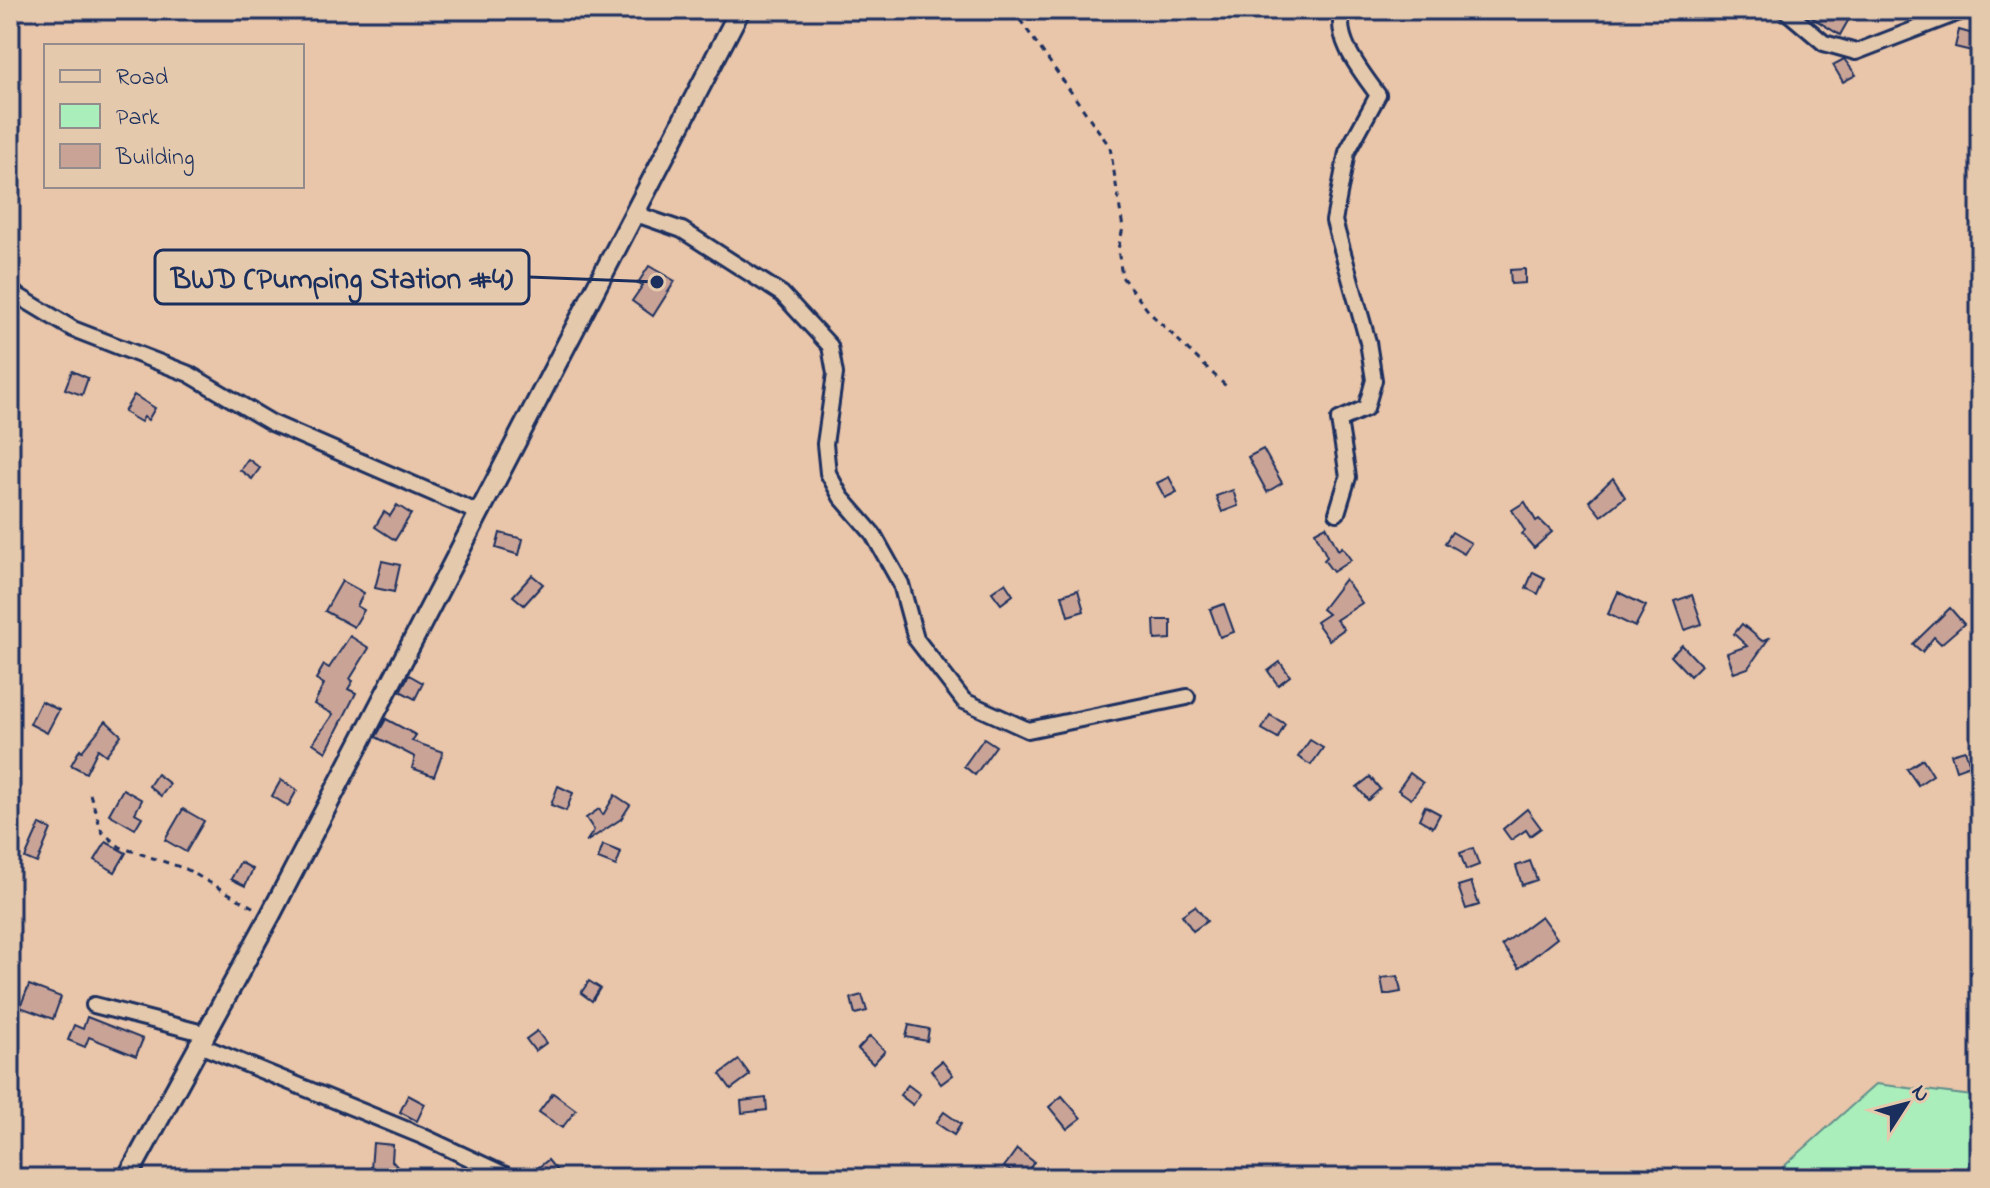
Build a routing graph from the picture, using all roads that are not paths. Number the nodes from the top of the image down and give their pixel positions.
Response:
1 (740, 10) edge
2 (1343, 10) edge
3 (1785, 10) edge
4 (1965, 10) edge
5 (636, 214) junction
6 (10, 291) edge
7 (479, 513) junction
8 (1337, 513) dead end
9 (1187, 697) dead end
10 (94, 1005) dead end
11 (200, 1038) junction
12 (127, 1178) edge
13 (512, 1178) edge

1 - 5 main road
2 - 8 street
3 - 4 street
5 - 7 main road
5 - 9 street
6 - 7 street
7 - 11 main road
10 - 11 street
11 - 12 main road
11 - 13 street

